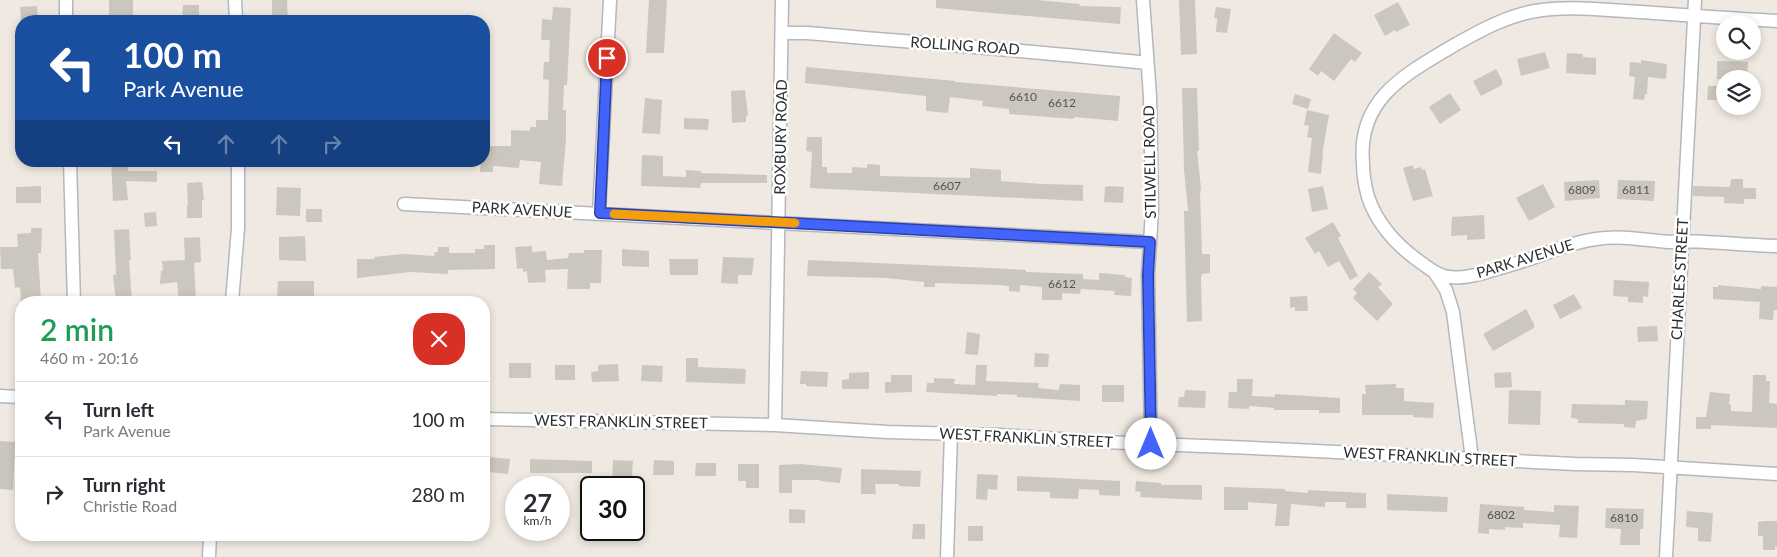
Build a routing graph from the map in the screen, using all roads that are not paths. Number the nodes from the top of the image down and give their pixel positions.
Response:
1 (66, 0) edge
2 (235, 0) edge
3 (610, 0) edge
4 (782, 0) edge
5 (1143, 0) edge
6 (1695, 0) edge
7 (66, 15) edge
8 (236, 15) edge
9 (1694, 15) junction
10 (1777, 21) edge
11 (783, 33) junction
12 (1147, 63) junction
13 (70, 167) edge
14 (238, 167) edge
15 (404, 204) dead end
16 (600, 213) junction
17 (779, 222) junction
18 (1683, 241) junction
19 (1150, 242) junction
20 (1777, 246) edge
21 (1435, 273) junction
22 (74, 296) edge
23 (232, 296) edge
24 (0, 396) edge
25 (15, 397) edge
26 (490, 419) edge
27 (776, 425) junction
28 (951, 434) junction
29 (1151, 444) junction
30 (1472, 459) junction
31 (1670, 468) junction
32 (1777, 474) edge
33 (210, 541) edge
34 (209, 557) edge
35 (947, 557) edge
36 (1666, 557) edge

1 - 7 street
2 - 8 street
3 - 16 street
4 - 11 street, ROXBURY ROAD
5 - 12 street, STILWELL ROAD
6 - 9 street, CHARLES STREET
9 - 10 street
9 - 18 street, CHARLES STREET
9 - 21 street
11 - 12 street, ROLLING ROAD
11 - 17 street, ROXBURY ROAD
12 - 19 street, STILWELL ROAD
13 - 22 street
14 - 23 street
15 - 16 street, PARK AVENUE
16 - 17 street, PARK AVENUE
17 - 19 street, PARK AVENUE
17 - 27 street, ROXBURY ROAD
18 - 20 street, PARK AVENUE
18 - 21 street, PARK AVENUE
18 - 31 street, CHARLES STREET
19 - 29 street, STILWELL ROAD
21 - 30 street
24 - 25 street
26 - 27 street, WEST FRANKLIN STREET
27 - 28 street, WEST FRANKLIN STREET
28 - 29 street, WEST FRANKLIN STREET
28 - 35 street
29 - 30 street, WEST FRANKLIN STREET
30 - 31 street, WEST FRANKLIN STREET
31 - 32 street, WEST FRANKLIN STREET
31 - 36 street, CHARLES STREET
33 - 34 street

